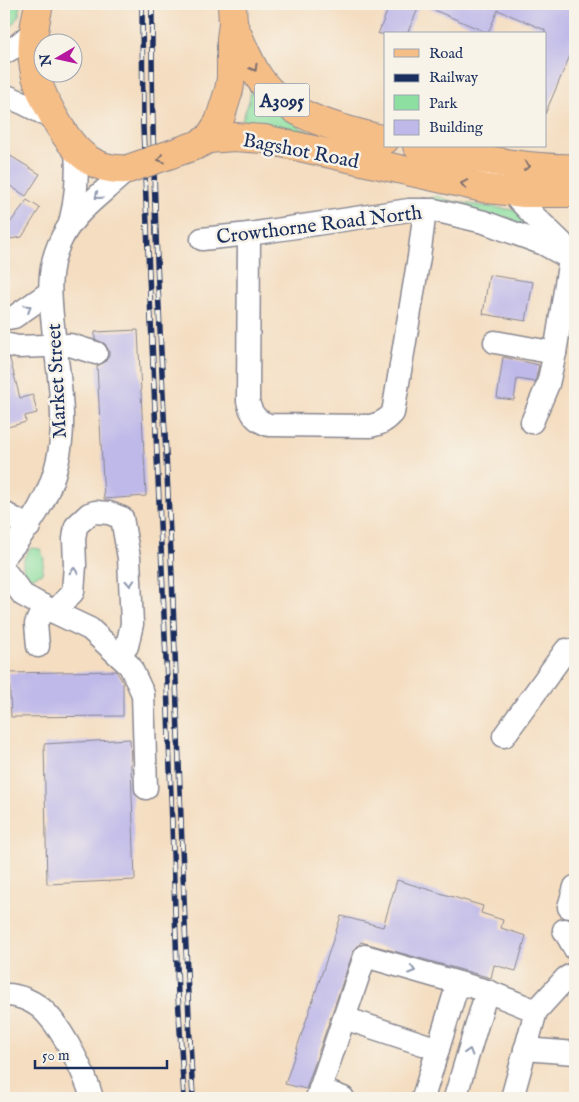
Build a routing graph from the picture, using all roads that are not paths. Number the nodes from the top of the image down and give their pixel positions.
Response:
1 (39, 4) edge
2 (233, 14) edge
3 (34, 30) junction
4 (4, 53) edge
5 (4, 95) edge
6 (56, 120) junction
7 (384, 140) edge
8 (201, 143) junction
9 (76, 148) junction
10 (428, 148) edge
11 (480, 158) junction
12 (575, 168) edge
13 (128, 170) junction
14 (512, 192) junction
15 (575, 193) edge
16 (425, 210) junction
17 (70, 224) junction
18 (249, 234) junction
19 (202, 239) dead end
20 (572, 260) edge
21 (50, 292) junction
22 (4, 316) edge
23 (495, 342) dead end
24 (4, 344) edge
25 (54, 345) junction
26 (96, 352) dead end
27 (556, 353) junction
28 (532, 422) dead end
29 (4, 513) edge
30 (29, 527) junction
31 (4, 557) edge
32 (4, 570) edge
33 (49, 609) junction
34 (38, 646) dead end
35 (568, 651) edge
36 (120, 656) junction
37 (504, 736) dead end
38 (146, 788) dead end
39 (575, 974) edge
40 (458, 983) junction
41 (487, 991) junction
42 (4, 995) edge
43 (536, 1011) junction
44 (344, 1018) junction
45 (438, 1049) junction
46 (526, 1049) junction
47 (575, 1053) edge
48 (318, 1093) edge
49 (92, 1098) edge
50 (343, 1098) edge
51 (424, 1098) edge
52 (455, 1098) edge
53 (512, 1098) edge

1 - 3 main road
2 -> 7 main road, Bagshot Road / A3095
2 - 8 main road
3 - 4 street
3 - 6 main road
5 - 6 street
6 - 9 main road
8 -> 13 main road, Bagshot Road, bridge
14 -> 8 main road, Bagshot Road / A3095
9 - 13 main road
9 - 17 street, Market Street
10 - 11 main road
11 -> 12 main road
11 - 14 street
13 -> 17 street, Market Street
14 - 15 main road, Bagshot Road / A3095
14 - 20 street
16 - 18 street, Crowthorne Road North
16 - 18 street
16 - 20 street, Crowthorne Road North
17 - 21 street, Market Street
18 - 19 street, Crowthorne Road North
20 - 27 street
22 -> 21 street
21 - 25 street, Market Street
23 - 27 street
24 - 25 street
25 - 26 street
25 - 30 street, Market Street
27 - 28 street
29 - 30 street
30 - 31 street, Market Street
32 - 33 street
33 - 34 street
33 - 36 street
33 -> 36 street
35 - 37 street
36 - 38 street
39 - 43 street
40 - 41 street
44 -> 40 street
40 - 45 street
41 - 43 street
52 -> 41 street
42 - 49 street
43 - 46 street
44 - 45 street
44 - 48 street
45 - 51 street
46 - 47 street
46 - 53 street
48 - 50 street

